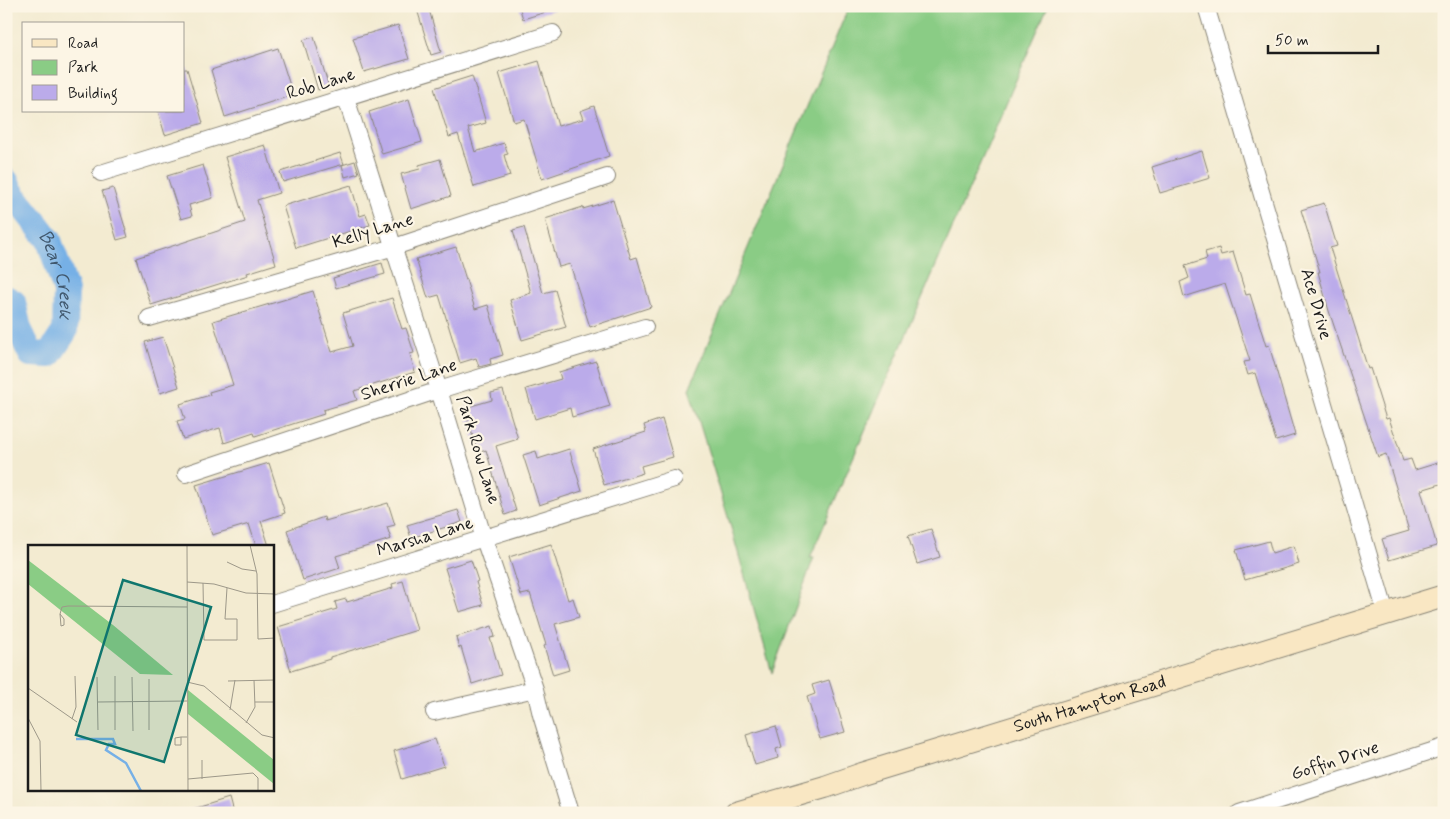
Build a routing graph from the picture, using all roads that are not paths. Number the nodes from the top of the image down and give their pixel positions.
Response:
1 (1206, 6) edge
2 (553, 33) dead end
3 (346, 98) junction
4 (101, 174) dead end
5 (607, 177) dead end
6 (394, 247) junction
7 (149, 318) dead end
8 (645, 327) dead end
9 (439, 390) junction
10 (186, 474) dead end
11 (674, 479) dead end
12 (484, 539) junction
13 (1444, 596) edge
14 (274, 603) edge
15 (1386, 613) junction
16 (535, 689) junction
17 (434, 712) dead end
18 (1444, 747) edge
19 (743, 812) edge
20 (571, 813) edge
21 (1239, 813) edge

1 - 15 street, Ace Drive
2 - 3 street, Rob Lane
3 - 4 street, Rob Lane
3 - 6 street, Park Row Lane
5 - 6 street, Kelly Lane
6 - 7 street, Kelly Lane
6 - 9 street, Park Row Lane
8 - 9 street, Sherrie Lane
9 - 10 street, Sherrie Lane
9 - 12 street, Park Row Lane
11 - 12 street, Marsha Lane
12 - 14 street, Marsha Lane
12 - 16 street, Park Row Lane
13 - 15 main road, South Hampton Road
15 - 19 main road, South Hampton Road
16 - 17 street
16 - 20 street, Park Row Lane
18 - 21 street, Goffin Drive

